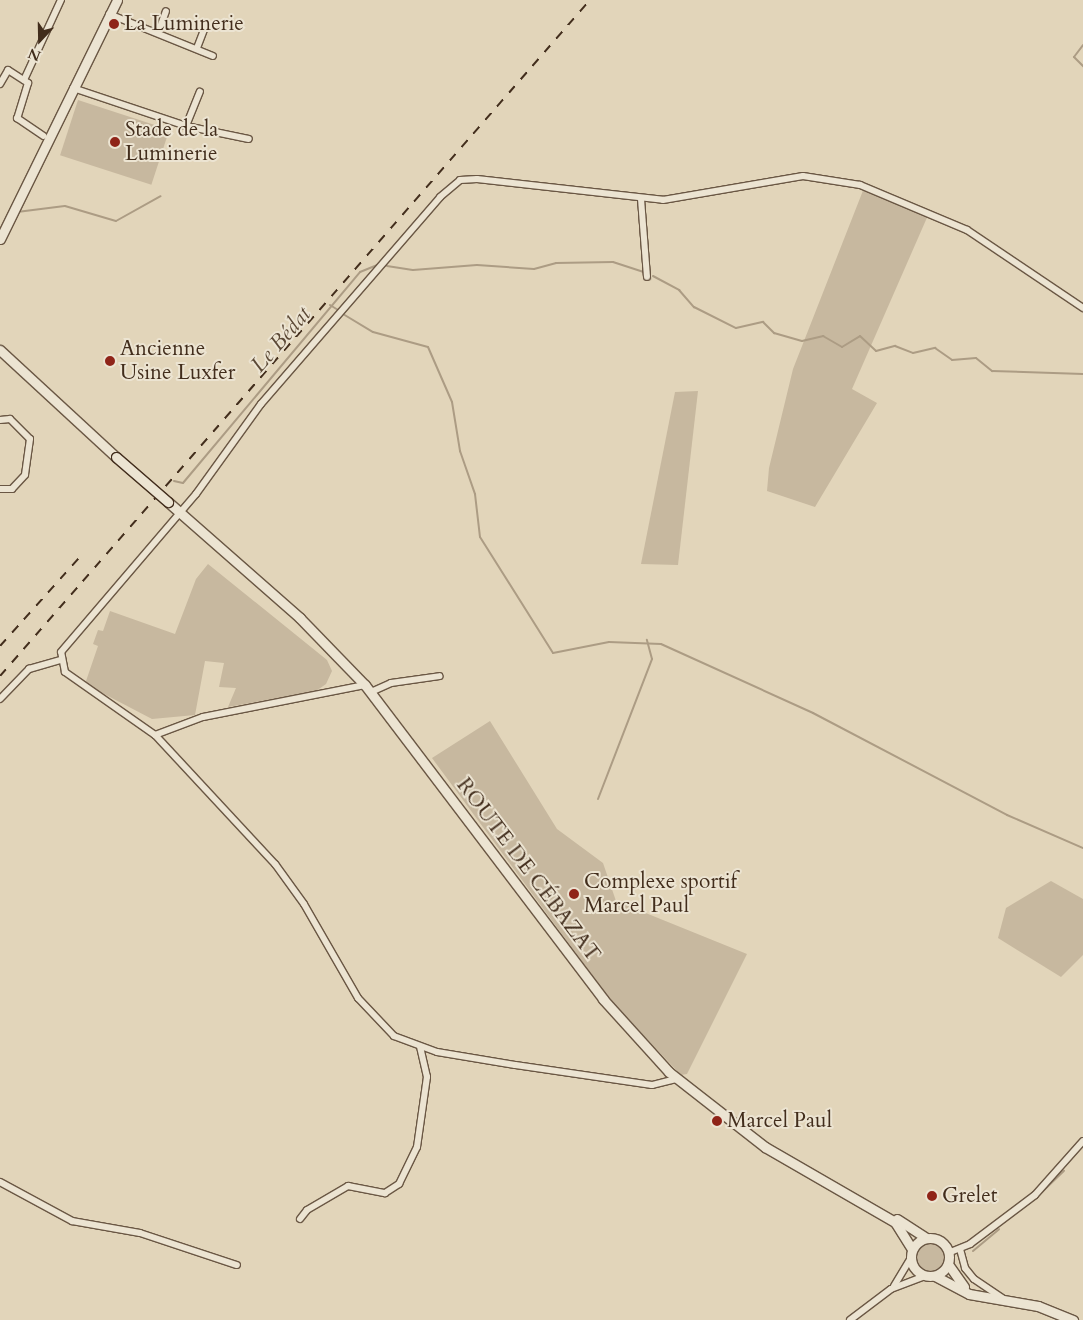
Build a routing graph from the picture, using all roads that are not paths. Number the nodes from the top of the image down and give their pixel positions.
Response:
1 (61, 0) edge
2 (112, 0) edge
3 (117, 0) edge
4 (166, 11) dead end
5 (109, 14) junction
6 (206, 24) dead end
7 (158, 33) junction
8 (197, 48) junction
9 (213, 56) dead end
10 (24, 80) junction
11 (0, 84) edge
12 (73, 88) junction
13 (200, 92) dead end
14 (186, 126) junction
15 (44, 136) junction
16 (249, 139) dead end
17 (641, 199) junction
18 (0, 228) edge
19 (0, 239) edge
20 (647, 277) dead end
21 (1083, 308) edge
22 (0, 350) edge
23 (0, 357) edge
24 (22, 372) junction
25 (0, 420) edge
26 (0, 488) edge
27 (180, 512) junction
28 (61, 660) junction
29 (440, 676) dead end
30 (368, 689) junction
31 (0, 698) edge
32 (155, 735) junction
33 (420, 1047) junction
34 (676, 1079) junction
35 (1083, 1140) edge
36 (0, 1182) edge
37 (879, 1211) junction
38 (300, 1219) dead end
39 (926, 1238) junction
40 (912, 1249) junction
41 (960, 1249) junction
42 (948, 1253) junction
43 (910, 1259) junction
44 (948, 1264) junction
45 (237, 1265) dead end
46 (925, 1276) junction
47 (935, 1276) junction
48 (891, 1289) junction
49 (982, 1298) junction
50 (1012, 1304) junction
51 (850, 1320) edge
52 (1073, 1320) edge

1 - 10 street
2 - 15 main road
3 - 5 main road
4 - 7 street
5 - 7 street
5 - 12 main road
6 - 8 street
7 - 8 street
8 - 9 street
10 - 11 street
10 - 15 street
12 - 14 street
12 - 19 main road
13 - 14 street
14 - 16 street
15 - 18 main road
17 - 20 street
17 - 21 street
17 - 27 street
22 - 24 main road
23 - 24 main road
24 - 27 main road, ROUTE DE CÉBAZAT, bridge
25 - 26 street
27 - 28 street
27 - 30 main road, ROUTE DE CÉBAZAT
28 - 31 street
28 - 32 street
29 - 30 street
30 - 32 street
30 - 34 main road, ROUTE DE CÉBAZAT
32 - 33 street
33 - 34 street
33 - 38 street
34 - 37 main road, ROUTE DE CÉBAZAT
35 - 41 street
36 - 45 street
37 - 39 main road, ROUTE DE CÉBAZAT
37 - 40 main road, ROUTE DE CÉBAZAT
39 - 40 main road
39 - 42 main road
40 - 43 main road
41 - 42 street
41 - 50 street
42 - 44 main road
43 - 46 main road
43 - 48 street
44 - 47 main road
44 - 49 main road
46 - 47 main road
46 - 48 street
47 - 49 main road
48 - 51 street
49 - 50 main road
50 - 52 main road

